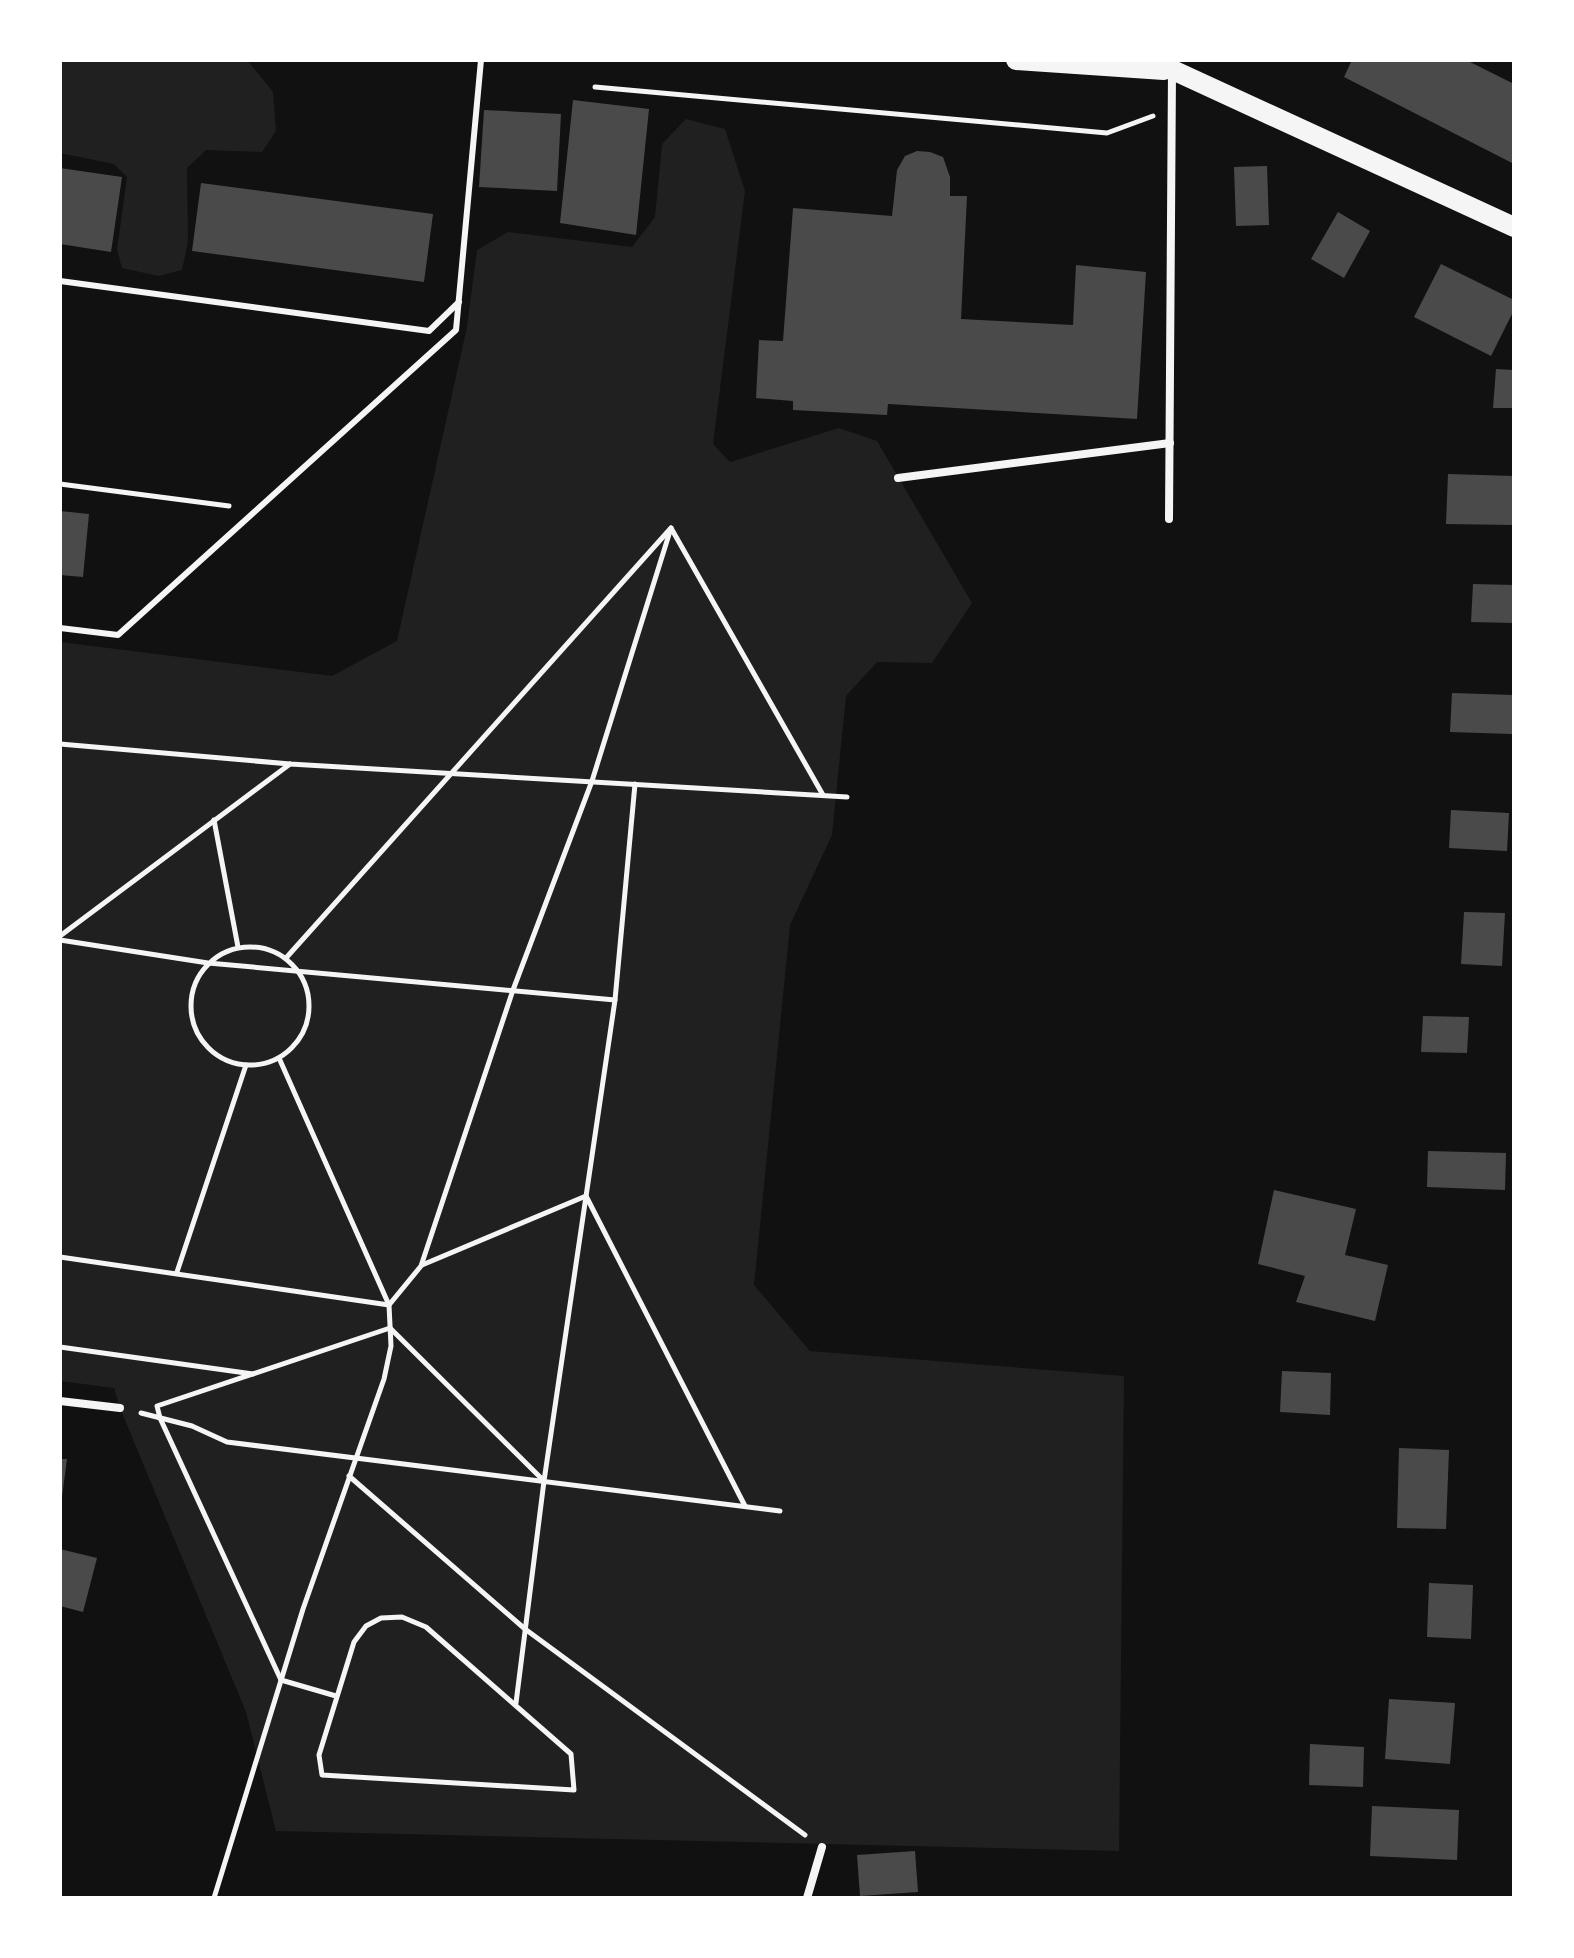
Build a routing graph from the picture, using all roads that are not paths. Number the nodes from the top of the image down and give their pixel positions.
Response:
1 (481, 60) edge
2 (1016, 60) edge
3 (1151, 60) edge
4 (1167, 65) edge
5 (1514, 227) edge
6 (60, 281) edge
7 (459, 302) junction
8 (1170, 443) junction
9 (898, 478) dead end
10 (1169, 519) dead end
11 (60, 628) edge
12 (60, 1401) edge
13 (120, 1408) road end
14 (822, 1847) road end
15 (807, 1898) edge

1 - 7 lane
2 - 4 main road
3 - 4 main road
4 - 5 main road
4 - 8 street
6 - 7 lane
7 - 11 lane
8 - 9 street
8 - 10 street
12 - 13 street
14 - 15 street

